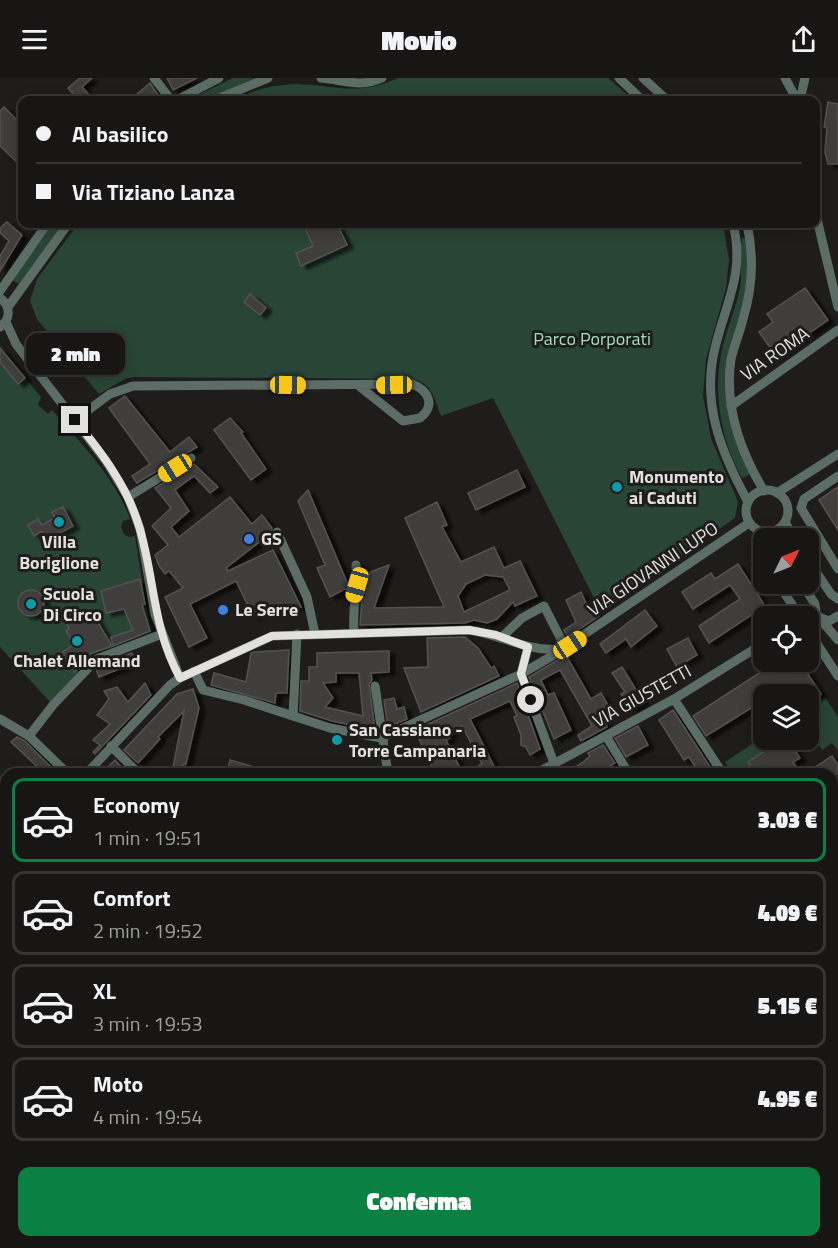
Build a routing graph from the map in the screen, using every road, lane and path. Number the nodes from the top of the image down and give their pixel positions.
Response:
1 (155, 78) edge
2 (219, 78) edge
3 (268, 78) edge
4 (321, 78) edge
5 (382, 78) edge
6 (619, 78) edge
7 (643, 78) edge
8 (785, 78) edge
9 (805, 78) edge
10 (168, 96) edge
11 (185, 96) edge
12 (225, 96) edge
13 (638, 96) edge
14 (663, 96) edge
15 (796, 96) edge
16 (799, 96) edge
17 (44, 228) edge
18 (65, 228) edge
19 (734, 228) edge
20 (747, 228) edge
21 (819, 228) edge
22 (0, 291) edge
23 (0, 298) edge
24 (8, 307) junction
25 (838, 307) edge
26 (2, 327) edge
27 (838, 330) edge
28 (359, 386) junction
29 (731, 406) junction
30 (75, 420) junction
31 (838, 454) edge
32 (191, 458) dead end
33 (838, 476) edge
34 (764, 491) junction
35 (777, 493) junction
36 (128, 497) junction
37 (748, 502) junction
38 (785, 522) junction
39 (749, 523) junction
40 (756, 528) edge
41 (778, 528) edge
42 (788, 528) edge
43 (277, 532) dead end
44 (356, 565) dead end
45 (838, 569) edge
46 (819, 575) edge
47 (834, 596) edge
48 (818, 606) edge
49 (819, 615) edge
50 (838, 616) edge
51 (819, 618) edge
52 (354, 633) junction
53 (162, 634) junction
54 (297, 634) junction
55 (315, 634) junction
56 (502, 637) junction
57 (838, 640) edge
58 (528, 647) junction
59 (819, 647) edge
60 (562, 648) junction
61 (753, 650) edge
62 (194, 671) junction
63 (521, 674) junction
64 (838, 676) edge
65 (180, 678) junction
66 (375, 686) dead end
67 (675, 699) junction
68 (293, 716) junction
69 (0, 719) edge
70 (29, 736) junction
71 (606, 736) junction
72 (382, 743) junction
73 (111, 746) junction
74 (553, 764) junction
75 (62, 768) edge
76 (91, 768) edge
77 (133, 768) edge
78 (387, 768) edge
79 (546, 768) edge
80 (555, 768) edge
81 (625, 768) edge
82 (719, 768) edge

1 - 10 street
2 - 11 street
3 - 12 street
4 - 5 street
6 - 13 street
7 - 14 street
8 - 15 street
9 - 16 street
17 - 22 street
18 - 24 street
19 - 37 street
20 - 29 street
21 - 25 street
23 - 24 street
24 - 26 street
26 - 30 street
27 - 29 street, VIA ROMA
28 - 28 street
28 - 30 street
29 - 34 street
30 - 36 street
31 - 35 street
32 - 36 street
33 - 45 street
34 - 35 street
34 - 37 street
35 - 38 street
36 - 53 street
37 - 39 street
38 - 41 street
38 - 42 street
39 - 40 street
39 - 60 street, VIA GIOVANNI LUPO
43 - 55 street
44 - 52 street
46 - 47 street
47 - 48 street
49 - 50 street
51 - 57 street
52 - 55 street
52 - 56 street
53 - 65 street
53 - 70 street
54 - 55 street
54 - 62 street
54 - 68 street
56 - 58 street
56 - 60 street
58 - 60 street
58 - 63 street
59 - 64 street
60 - 63 street, VIA GIOVANNI LUPO
61 - 67 street, VIA GIUSTETTI
62 - 65 street
62 - 68 street
63 - 72 street, VIA GIOVANNI LUPO
63 - 74 street
65 - 73 street
66 - 72 street
67 - 71 street, VIA GIUSTETTI
67 - 82 street
68 - 72 street
69 - 70 street
70 - 75 street
71 - 74 street, VIA GIUSTETTI
71 - 81 street
72 - 78 street
73 - 76 street
73 - 77 street
74 - 79 street, VIA GIUSTETTI
74 - 80 street

